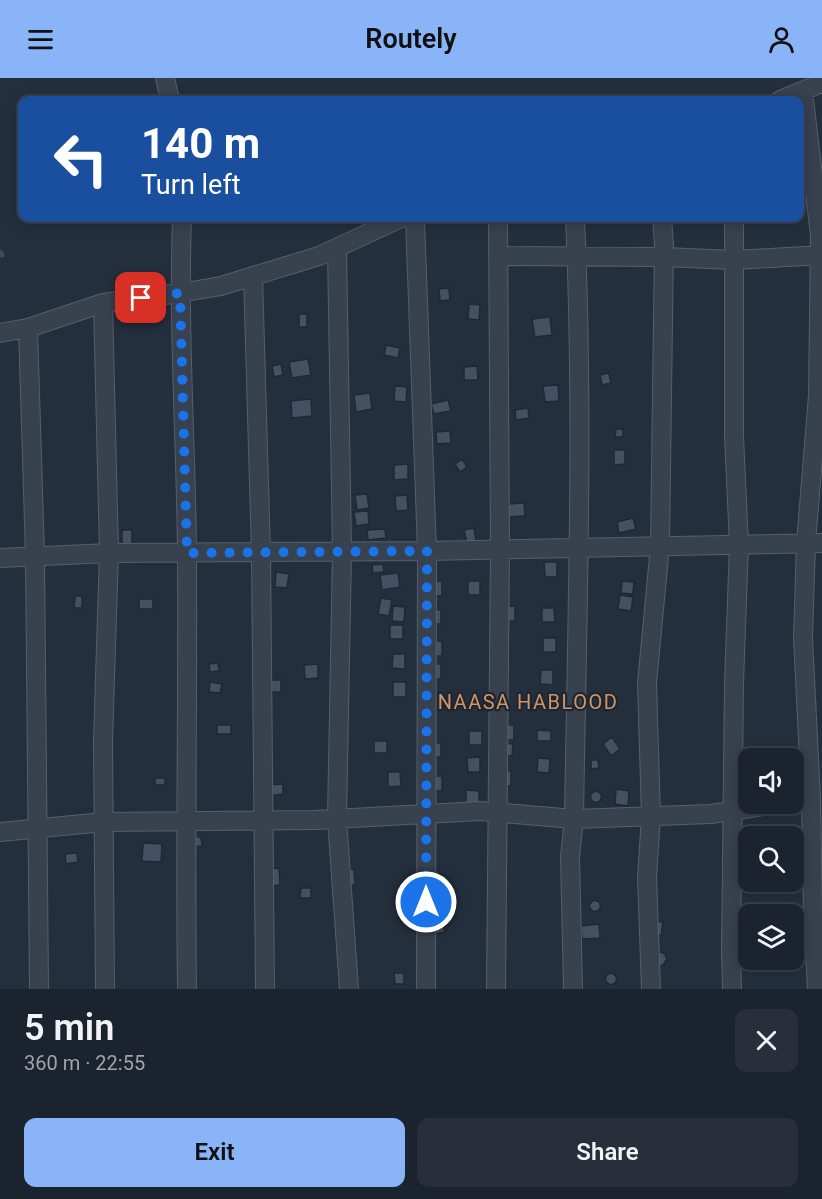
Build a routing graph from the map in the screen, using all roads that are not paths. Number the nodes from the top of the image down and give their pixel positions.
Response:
1 (165, 78) edge
2 (822, 83) edge
3 (803, 91) junction
4 (169, 96) edge
5 (790, 96) edge
6 (804, 96) edge
7 (804, 99) edge
8 (182, 222) edge
9 (392, 222) edge
10 (415, 222) edge
11 (498, 222) edge
12 (575, 222) edge
13 (662, 222) edge
14 (734, 222) edge
15 (337, 248) junction
16 (821, 255) edge
17 (498, 256) junction
18 (577, 256) junction
19 (664, 257) junction
20 (734, 260) junction
21 (253, 276) junction
22 (180, 293) junction
23 (103, 303) junction
24 (28, 328) junction
25 (0, 333) edge
26 (814, 543) edge
27 (739, 544) junction
28 (660, 546) junction
29 (578, 548) junction
30 (500, 549) junction
31 (427, 551) junction
32 (342, 552) junction
33 (187, 553) junction
34 (261, 553) junction
35 (109, 554) junction
36 (35, 556) junction
37 (0, 558) edge
38 (809, 800) edge
39 (738, 810) edge
40 (734, 811) junction
41 (497, 813) junction
42 (426, 814) junction
43 (651, 816) junction
44 (337, 819) junction
45 (574, 819) junction
46 (262, 820) junction
47 (185, 821) junction
48 (104, 822) junction
49 (38, 828) junction
50 (0, 832) edge
51 (39, 989) edge
52 (105, 989) edge
53 (187, 989) edge
54 (265, 989) edge
55 (349, 989) edge
56 (426, 989) edge
57 (496, 989) edge
58 (573, 989) edge
59 (651, 989) edge
60 (732, 989) edge
61 (818, 989) edge

1 - 4 street
2 - 3 street
3 - 5 street
3 - 6 street
7 - 16 street
8 - 22 street
9 - 15 street
10 - 31 street
11 - 17 street
12 - 18 street
13 - 19 street
14 - 20 street
15 - 21 street
15 - 32 street
16 - 20 street
16 - 26 street
17 - 18 street
17 - 30 street
18 - 19 street
18 - 29 street
19 - 20 street
19 - 28 street
20 - 27 street
21 - 22 street
21 - 34 street
22 - 23 street
22 - 33 street
23 - 24 street
23 - 35 street
24 - 25 street
24 - 36 street
26 - 27 street
26 - 38 street
27 - 28 street
27 - 40 street
28 - 29 street
28 - 43 street
29 - 30 street
29 - 45 street
30 - 31 street
30 - 41 street
31 - 32 street
31 - 42 street
32 - 34 street
32 - 44 street
33 - 34 street
33 - 35 street
33 - 47 street
34 - 46 street
35 - 36 street
35 - 48 street
36 - 37 street
36 - 49 street
38 - 61 street
39 - 40 street
40 - 43 street
40 - 60 street
41 - 42 street
41 - 45 street
41 - 57 street
42 - 44 street
42 - 56 street
43 - 45 street
43 - 59 street
44 - 46 street
44 - 55 street
45 - 58 street
46 - 47 street
46 - 54 street
47 - 48 street
47 - 53 street
48 - 49 street
48 - 52 street
49 - 50 street
49 - 51 street

